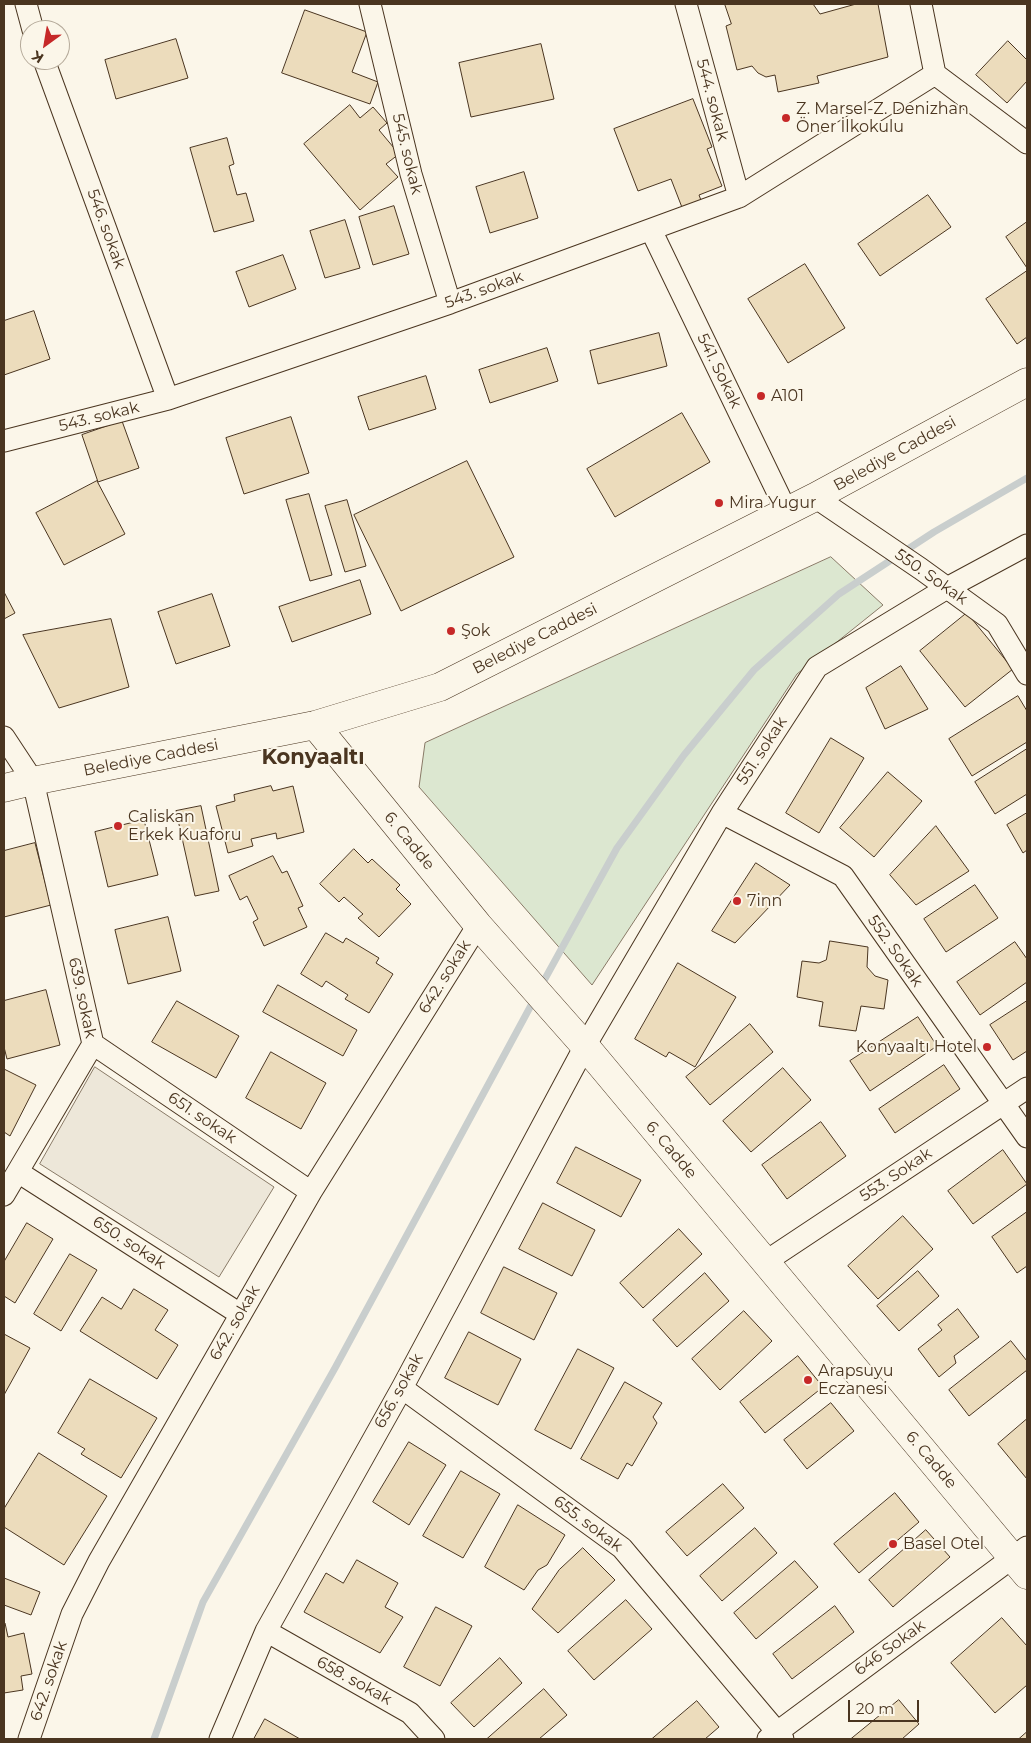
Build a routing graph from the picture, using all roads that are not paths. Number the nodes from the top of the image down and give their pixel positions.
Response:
1 (26, 4) edge
2 (370, 4) edge
3 (686, 4) edge
4 (920, 4) edge
5 (30, 20) edge
6 (48, 70) edge
7 (935, 74) junction
8 (1027, 143) edge
9 (739, 197) junction
10 (651, 230) junction
11 (450, 303) junction
12 (1027, 382) edge
13 (168, 399) junction
14 (4, 441) edge
15 (815, 498) junction
16 (787, 512) junction
17 (1027, 545) edge
18 (947, 588) junction
19 (1027, 674) edge
20 (315, 725) junction
21 (4, 737) edge
22 (33, 781) junction
23 (4, 788) edge
24 (722, 813) junction
25 (478, 925) junction
26 (94, 1044) junction
27 (585, 1046) junction
28 (1027, 1088) edge
29 (1003, 1104) junction
30 (1027, 1137) edge
31 (18, 1172) junction
32 (311, 1192) junction
33 (4, 1195) edge
34 (765, 1262) junction
35 (240, 1314) junction
36 (402, 1388) junction
37 (1022, 1560) edge
38 (266, 1631) junction
39 (776, 1737) edge
40 (29, 1739) edge
41 (220, 1739) edge
42 (434, 1739) edge

1 - 5 street
2 - 11 street, 545. sokak
3 - 9 street, 544. sokak
4 - 7 street
6 - 13 street, 546. sokak
7 - 8 street
7 - 9 street, 543. sokak
9 - 10 street, 543. sokak
10 - 11 street, 543. sokak
10 - 16 street, 541. Sokak
11 - 13 street, 543. sokak
12 - 15 main road, Belediye Caddesi
13 - 14 street, 543. sokak
15 - 16 main road, Belediye Caddesi
15 - 18 street, 550. Sokak
16 - 20 main road, Belediye Caddesi
17 - 18 street, 551. sokak
18 - 19 street, 550. Sokak
18 - 24 street, 551. sokak
20 - 22 main road, Belediye Caddesi
20 - 25 main road, 6. Cadde
21 - 22 street
22 - 23 main road, Belediye Caddesi
22 - 26 street, 639. sokak
24 - 27 street, 551. sokak
24 - 29 street, 552. Sokak
25 - 27 main road, 6. Cadde
25 - 32 street, 642. sokak
26 - 31 street, 639. sokak
26 - 32 street, 651. sokak
27 - 34 main road, 6. Cadde
27 - 36 street, 656. sokak
28 - 29 street, 553. Sokak
29 - 30 street, 552. Sokak
29 - 34 street, 553. Sokak
31 - 33 street, 639. sokak
31 - 35 street, 650. sokak
32 - 35 street, 642. sokak
34 - 37 main road, 6. Cadde
35 - 40 street, 642. sokak
36 - 38 street, 656. sokak
36 - 39 street, 655. sokak
37 - 39 street, 646 Sokak
38 - 41 street, 656. sokak
38 - 42 street, 658. sokak

